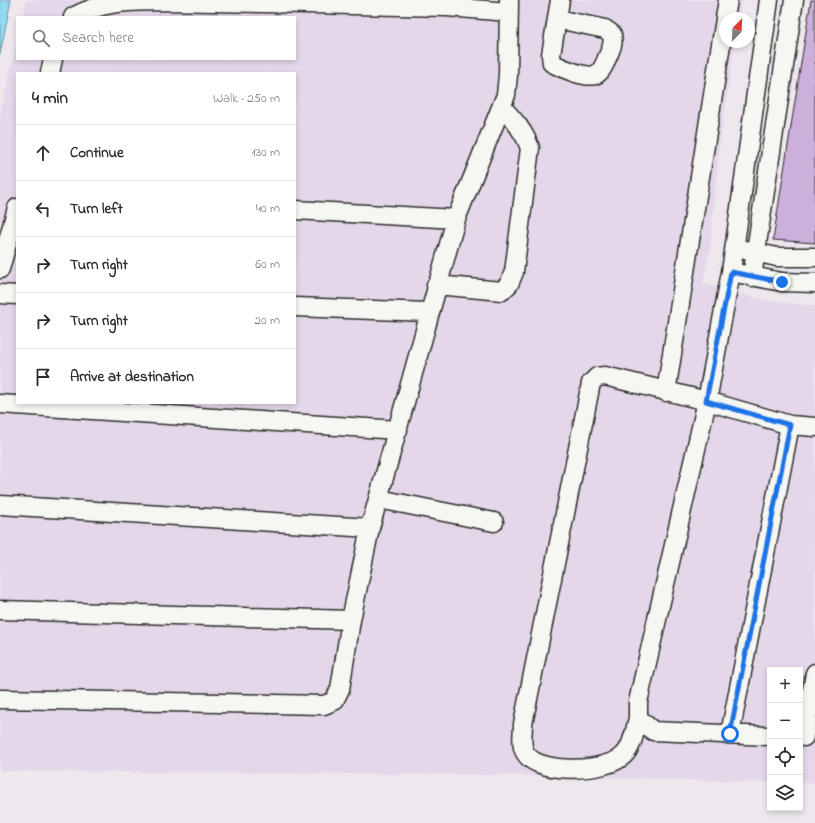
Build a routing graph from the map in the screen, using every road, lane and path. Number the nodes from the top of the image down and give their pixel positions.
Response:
1 (560, 0) edge
2 (728, 0) edge
3 (769, 0) edge
4 (794, 0) edge
5 (164, 1) edge
6 (472, 5) edge
7 (509, 6) edge
8 (726, 12) edge
9 (75, 16) edge
10 (557, 20) dead end
11 (720, 48) edge
12 (53, 60) edge
13 (50, 72) edge
14 (502, 107) junction
15 (296, 210) edge
16 (16, 212) edge
17 (456, 219) junction
18 (735, 248) junction
19 (755, 252) junction
20 (815, 257) edge
21 (0, 269) edge
22 (731, 272) junction
23 (752, 276) junction
24 (815, 283) edge
25 (436, 285) junction
26 (0, 294) edge
27 (16, 294) edge
28 (296, 306) edge
29 (428, 312) junction
30 (666, 392) junction
31 (706, 401) junction
32 (0, 404) edge
33 (790, 425) junction
34 (815, 427) edge
35 (398, 430) junction
36 (379, 499) junction
37 (0, 505) edge
38 (494, 522) dead end
39 (370, 528) junction
40 (0, 610) edge
41 (350, 620) junction
42 (815, 673) edge
43 (0, 699) edge
44 (638, 718) junction
45 (730, 734) junction
46 (767, 736) edge
47 (806, 737) edge

1 - 10 lane
2 - 8 lane
3 - 18 lane
4 - 19 lane
5 - 6 lane
5 - 9 lane
6 - 7 lane
7 - 14 lane
11 - 30 lane
12 - 13 lane
14 - 17 lane
14 - 25 lane
15 - 17 lane
16 - 21 lane
17 - 25 lane
18 - 19 lane
18 - 22 lane
19 - 20 lane
19 - 23 lane
22 - 23 lane
22 - 31 lane
23 - 24 lane
25 - 29 lane
26 - 27 lane
28 - 29 lane
29 - 35 lane
30 - 31 lane
30 - 44 lane
31 - 33 lane
31 - 44 lane
32 - 35 lane
33 - 34 lane
33 - 45 lane
35 - 36 lane
36 - 38 lane
36 - 39 lane
37 - 39 lane
39 - 41 lane
40 - 41 lane
41 - 43 lane
42 - 47 lane
44 - 45 lane
45 - 46 lane

